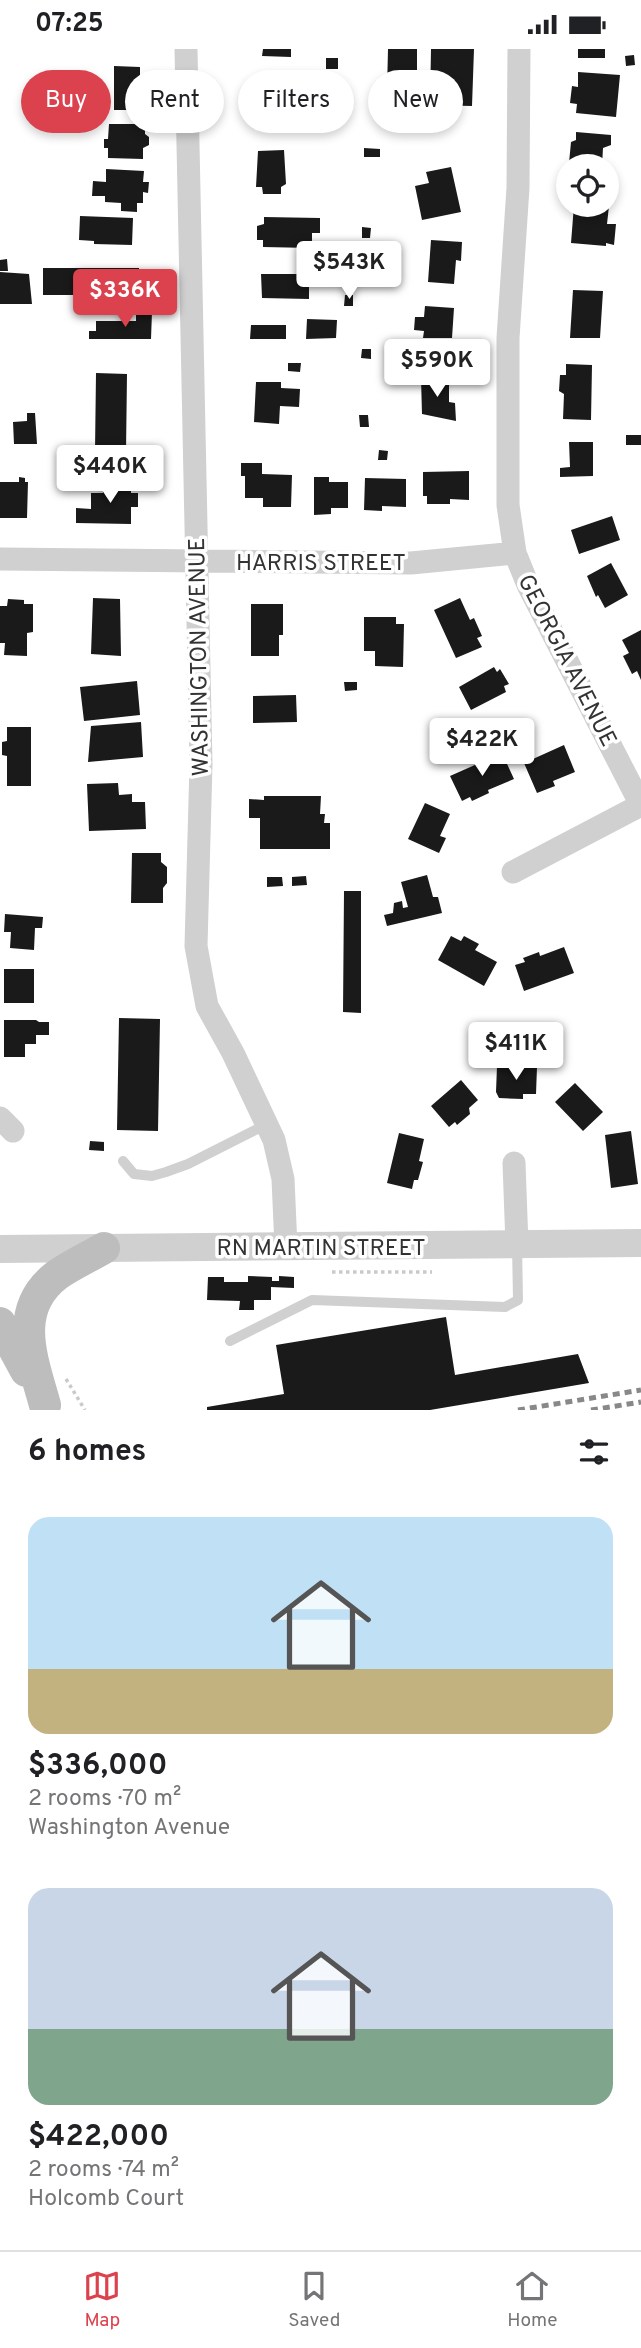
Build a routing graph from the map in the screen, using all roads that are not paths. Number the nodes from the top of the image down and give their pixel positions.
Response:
1 (186, 49) edge
2 (519, 49) edge
3 (515, 553) junction
4 (0, 559) edge
5 (197, 562) junction
6 (641, 805) edge
7 (513, 871) dead end
8 (267, 1124) junction
9 (123, 1161) dead end
10 (514, 1163) dead end
11 (641, 1243) edge
12 (517, 1245) junction
13 (286, 1247) junction
14 (104, 1248) junction
15 (0, 1249) edge
16 (0, 1324) edge
17 (230, 1341) dead end
18 (46, 1408) edge

1 - 5 street, WASHINGTON AVENUE
2 - 3 street, GEORGIA AVENUE
3 - 5 street, HARRIS STREET
3 - 6 street, GEORGIA AVENUE
4 - 5 street, HARRIS STREET
5 - 8 street, WASHINGTON AVENUE
6 - 7 street
8 - 9 lane
8 - 13 street, WASHINGTON AVENUE
10 - 12 street
11 - 12 street, RN MARTIN STREET
12 - 13 street, RN MARTIN STREET
12 - 17 lane
13 - 14 street, RN MARTIN STREET
14 - 15 street, RN MARTIN STREET
14 - 18 main road
16 - 18 main road

